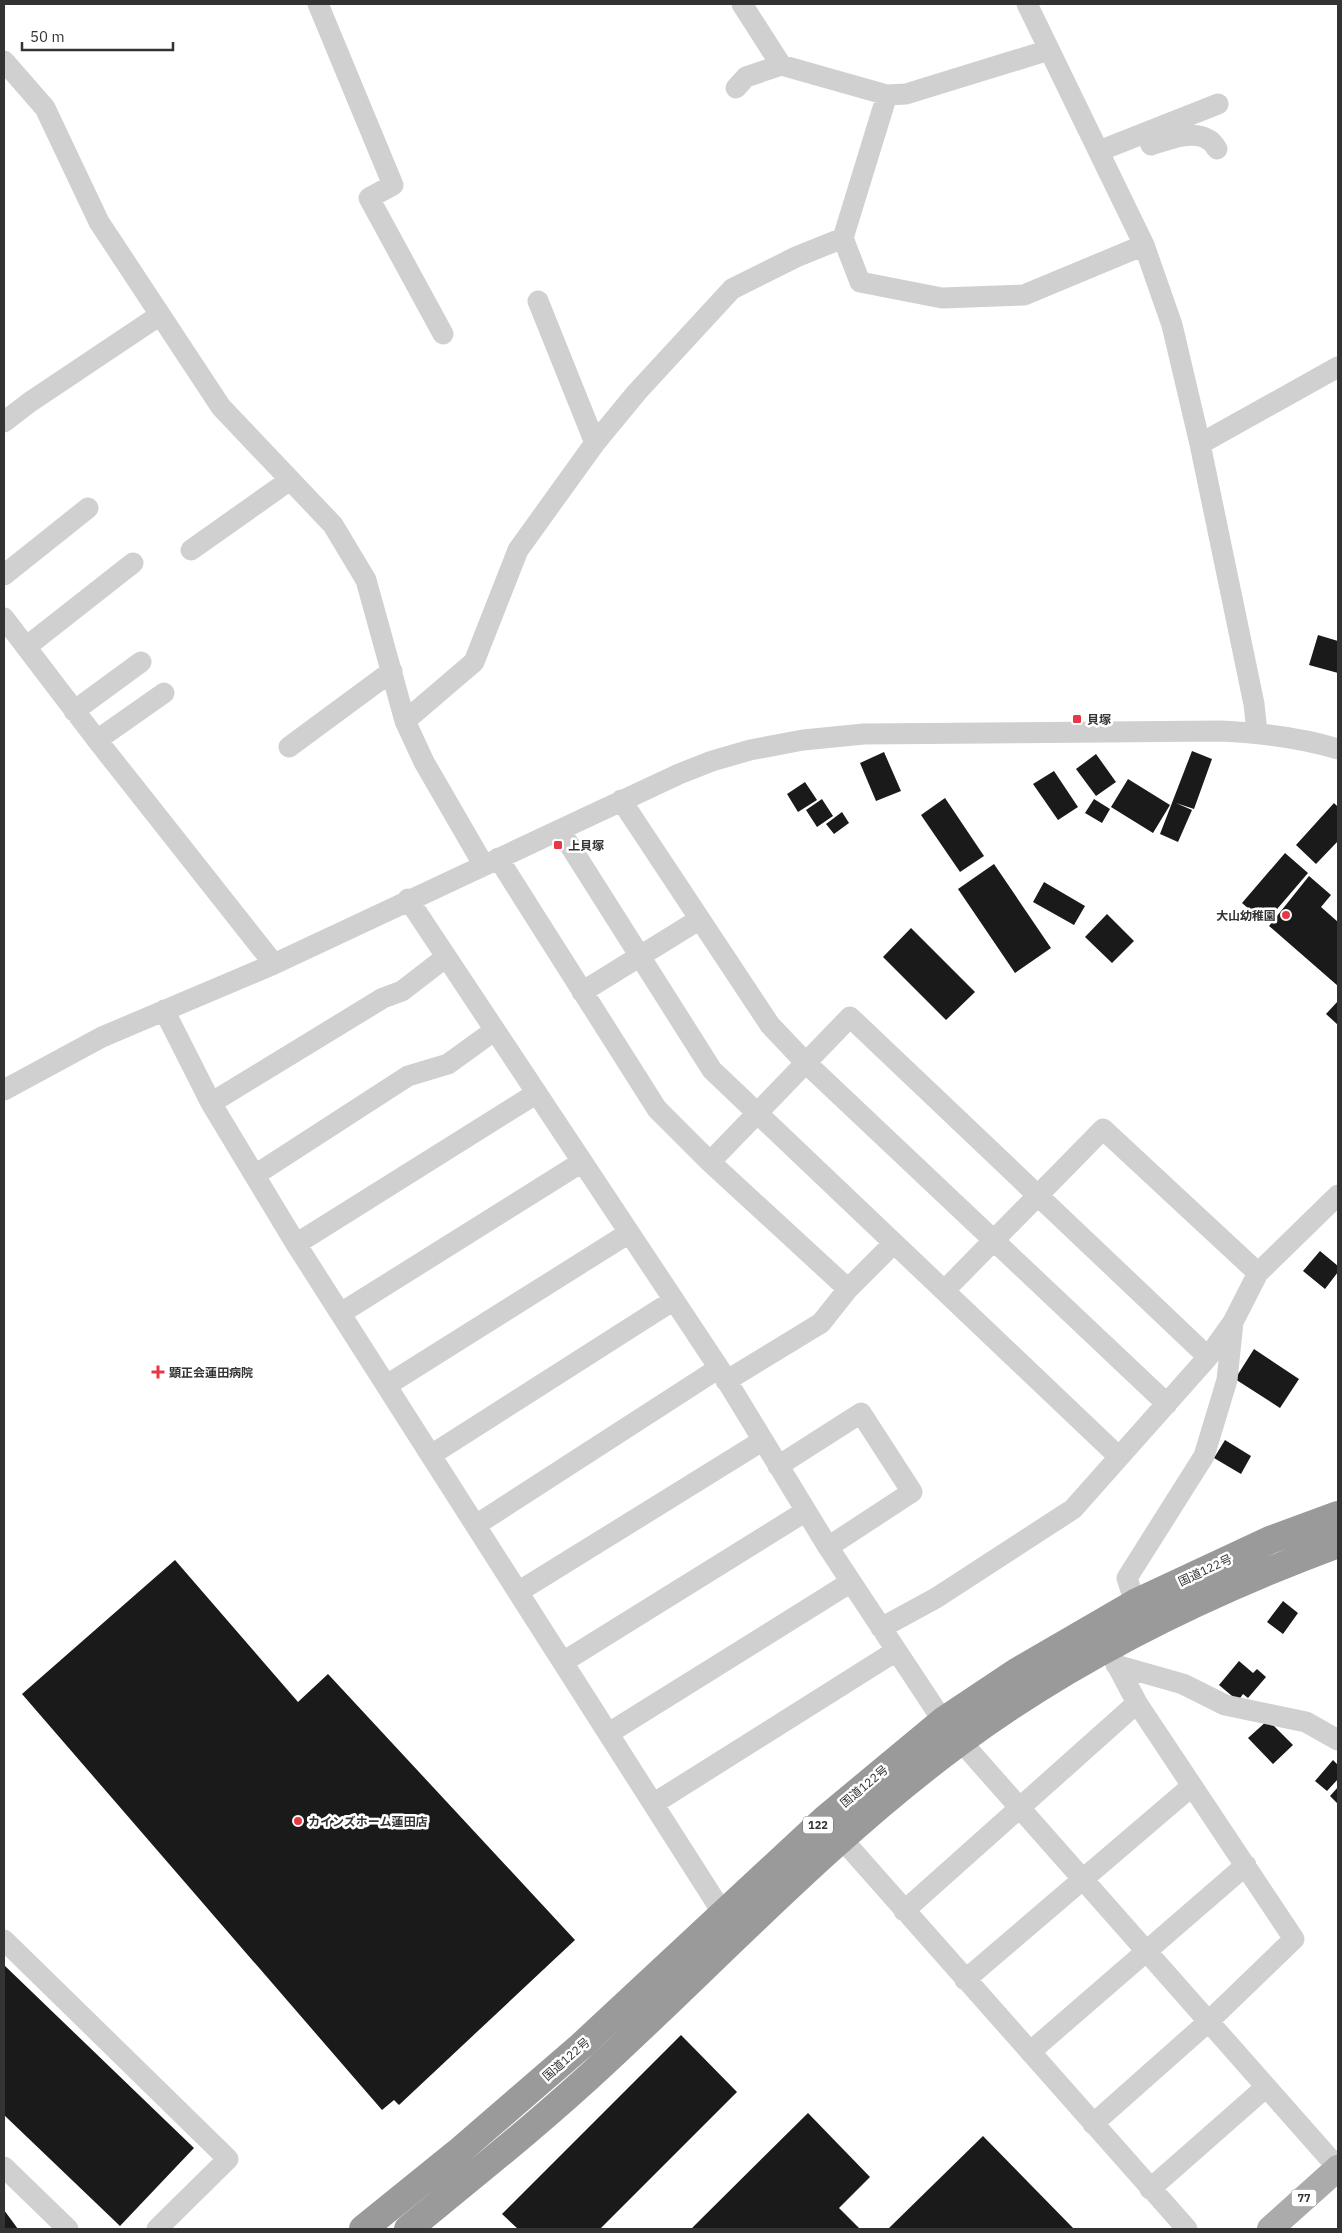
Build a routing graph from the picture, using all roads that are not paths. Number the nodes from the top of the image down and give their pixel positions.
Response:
1 (318, 4) edge
2 (742, 4) edge
3 (1027, 4) edge
4 (1049, 50) junction
5 (4, 61) edge
6 (781, 66) junction
7 (736, 88) dead end
8 (887, 95) junction
9 (1218, 104) dead end
10 (1146, 132) junction
11 (1217, 149) dead end
12 (1099, 151) junction
13 (843, 238) junction
14 (1144, 246) junction
15 (538, 301) dead end
16 (160, 315) junction
17 (443, 334) dead end
18 (1338, 367) edge
19 (4, 422) edge
20 (595, 443) junction
21 (1200, 444) junction
22 (290, 480) junction
23 (88, 508) dead end
24 (190, 550) dead end
25 (133, 563) dead end
26 (4, 575) edge
27 (4, 618) edge
28 (26, 647) junction
29 (140, 662) dead end
30 (392, 672) junction
31 (164, 693) dead end
32 (74, 711) junction
33 (405, 721) junction
34 (1257, 732) junction
35 (97, 740) junction
36 (289, 747) dead end
37 (1338, 748) edge
38 (621, 800) junction
39 (560, 830) junction
40 (491, 861) junction
41 (408, 899) junction
42 (700, 919) junction
43 (640, 956) junction
44 (446, 957) junction
45 (274, 964) junction
46 (582, 992) junction
47 (164, 1010) junction
48 (495, 1030) junction
49 (806, 1063) junction
50 (4, 1090) edge
51 (537, 1093) junction
52 (211, 1103) junction
53 (757, 1113) junction
54 (582, 1162) junction
55 (710, 1162) junction
56 (254, 1175) junction
57 (1338, 1194) edge
58 (1038, 1195) junction
59 (629, 1233) junction
60 (995, 1240) junction
61 (894, 1243) junction
62 (296, 1244) junction
63 (1258, 1273) junction
64 (848, 1288) junction
65 (946, 1290) junction
66 (674, 1300) junction
67 (341, 1313) junction
68 (1233, 1322) junction
69 (1208, 1357) junction
70 (722, 1375) junction
71 (387, 1385) junction
72 (1167, 1404) junction
73 (762, 1440) junction
74 (431, 1454) junction
75 (1119, 1457) junction
76 (778, 1466) junction
77 (806, 1511) junction
78 (1338, 1515) edge
79 (476, 1525) junction
80 (1338, 1544) edge
81 (828, 1547) junction
82 (851, 1582) junction
83 (518, 1592) junction
84 (1135, 1603) junction
85 (881, 1628) junction
86 (896, 1651) junction
87 (1112, 1656) junction
88 (563, 1662) junction
89 (1137, 1703) junction
90 (952, 1731) junction
91 (608, 1733) junction
92 (1338, 1740) edge
93 (1192, 1786) junction
94 (654, 1804) junction
95 (1019, 1808) junction
96 (842, 1839) junction
97 (1246, 1864) junction
98 (1083, 1880) junction
99 (904, 1911) junction
100 (724, 1915) junction
101 (4, 1940) edge
102 (1145, 1950) junction
103 (965, 1980) junction
104 (1208, 2022) junction
105 (1030, 2052) junction
106 (1266, 2087) junction
107 (1093, 2124) junction
108 (4, 2167) edge
109 (1338, 2168) edge
110 (1150, 2189) junction
111 (370, 2227) edge
112 (68, 2229) edge
113 (157, 2229) edge
114 (408, 2229) edge
115 (1187, 2229) edge
116 (1270, 2229) edge

1 - 17 street
2 - 6 street
3 - 4 street
4 - 8 street
4 - 12 street
5 - 16 street
6 - 7 street
6 - 8 street
8 - 13 street
9 - 10 street
10 - 11 street
10 - 12 street
12 - 14 street
13 - 14 street
13 - 20 street
14 - 21 street
15 - 20 street
16 - 19 street
16 - 22 street
18 - 21 street
20 - 33 street
21 - 34 street
22 - 24 street
22 - 30 street
23 - 26 street
25 - 28 street
27 - 28 street
28 - 32 street
29 - 32 street
30 - 33 street
30 - 36 street
31 - 35 street
32 - 35 street
33 - 40 street
34 - 37 street
34 - 38 street
35 - 45 street
38 - 39 street
38 - 42 street
39 - 40 street
39 - 43 street
40 - 41 street
40 - 46 street
41 - 44 street
41 - 45 street
42 - 43 street
42 - 49 street
43 - 46 street
43 - 53 street
44 - 48 street
44 - 52 street
45 - 47 street
46 - 55 street
47 - 50 street
47 - 52 street
48 - 51 street
48 - 56 street
49 - 53 street
49 - 58 street
49 - 60 street
51 - 54 street
51 - 62 street
52 - 56 street
53 - 55 street
53 - 61 street
54 - 59 street
54 - 67 street
55 - 64 street
56 - 62 street
57 - 63 street
58 - 60 street
58 - 63 street
58 - 69 street
59 - 66 street
59 - 71 street
60 - 65 street
60 - 72 street
61 - 64 street
61 - 65 street
62 - 67 street
63 - 68 street
64 - 70 street
65 - 75 street
66 - 70 street
66 - 74 street
67 - 71 street
68 - 69 street
68 - 84 street
69 - 72 street
70 - 73 street
70 - 79 street
71 - 74 street
72 - 75 street
73 - 76 street
73 - 83 street
74 - 79 street
75 - 85 street
76 - 77 street
76 - 81 street
77 - 81 street
77 - 88 street
78 - 84 highway, 国道122号 / 122
79 - 83 street
80 - 87 highway, 国道122号 / 122
81 - 82 street
82 - 85 street
82 - 91 street
83 - 88 street
84 - 90 highway, 国道122号 / 122
85 - 86 street
86 - 90 street
86 - 94 street
87 - 89 street
87 - 90 highway, 国道122号 / 122
87 - 92 street
88 - 91 street
89 - 93 street
89 - 95 street
90 - 95 street
90 - 96 highway, 国道122号 / 122
90 - 100 highway, 国道122号 / 122
91 - 94 street
93 - 97 street
93 - 98 street
94 - 100 street
95 - 98 street
95 - 99 street
96 - 99 street
96 - 114 highway, 国道122号 / 122
97 - 102 street
97 - 104 street
98 - 102 street
98 - 103 street
99 - 103 street
100 - 111 highway, 国道122号 / 122
101 - 113 street
102 - 104 street
102 - 105 street
103 - 105 street
104 - 106 street
104 - 107 street
105 - 107 street
106 - 109 street
106 - 110 street
107 - 110 street
108 - 112 street
109 - 116 main road, 77
110 - 115 street

